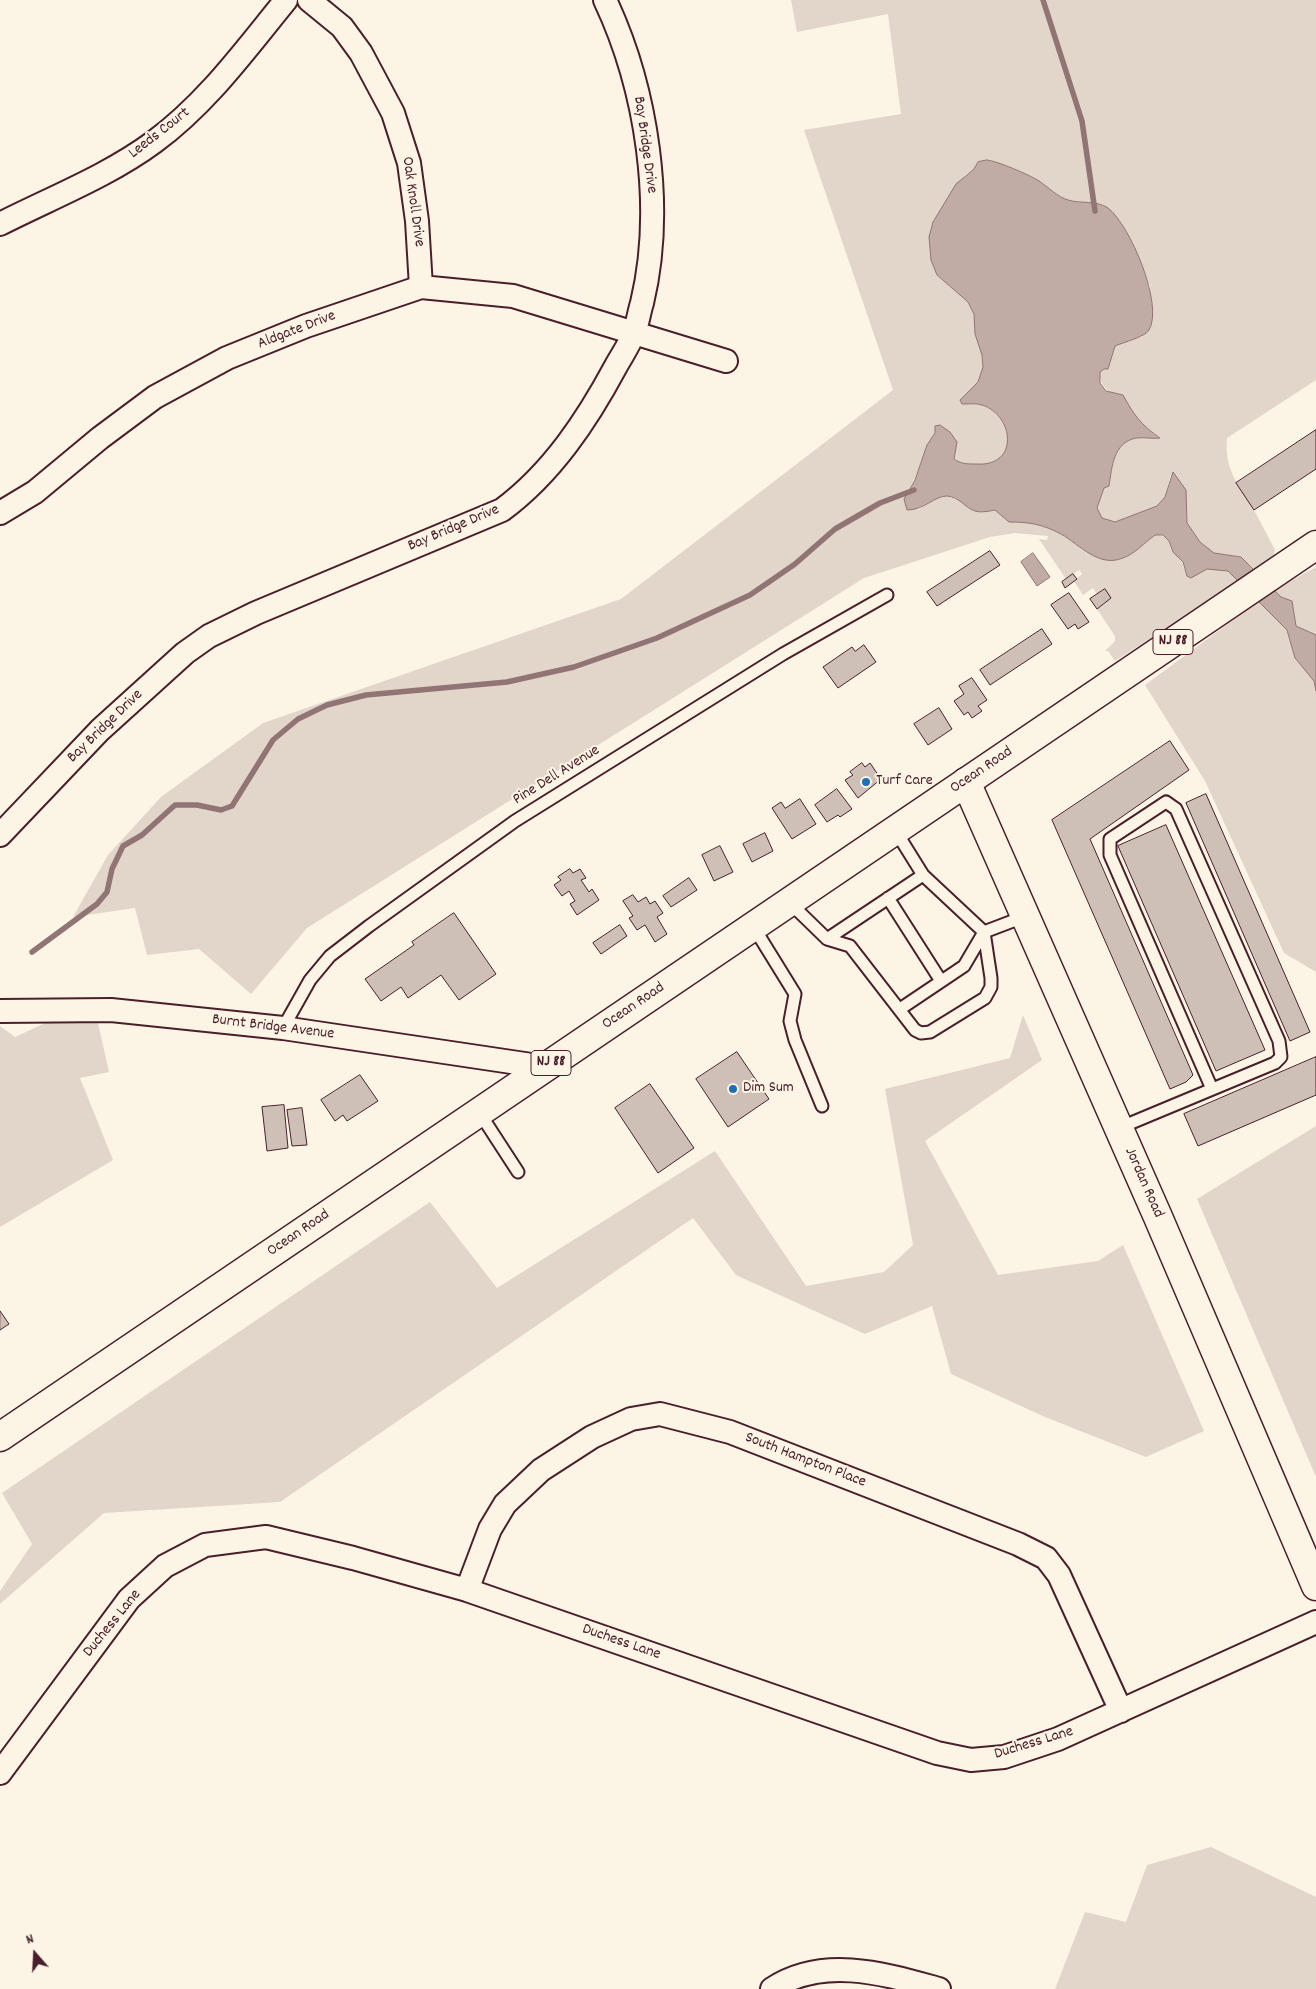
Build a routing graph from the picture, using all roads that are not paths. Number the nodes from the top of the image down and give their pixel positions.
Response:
1 (286, 0) edge
2 (309, 0) edge
3 (605, 0) edge
4 (0, 224) edge
5 (421, 287) junction
6 (635, 332) junction
7 (726, 361) dead end
8 (0, 513) edge
9 (1316, 545) edge
10 (887, 595) dead end
11 (966, 782) junction
12 (895, 830) junction
13 (0, 835) edge
14 (923, 875) junction
15 (888, 898) junction
16 (789, 902) junction
17 (1026, 916) junction
18 (753, 926) junction
19 (984, 932) junction
20 (827, 939) junction
21 (941, 981) junction
22 (900, 1009) junction
23 (0, 1011) edge
24 (283, 1028) junction
25 (545, 1067) junction
26 (1212, 1089) junction
27 (822, 1106) dead end
28 (479, 1112) junction
29 (1118, 1128) junction
30 (518, 1172) dead end
31 (0, 1437) edge
32 (1316, 1586) edge
33 (466, 1590) junction
34 (1316, 1622) edge
35 (1121, 1711) junction
36 (0, 1773) edge
37 (772, 1989) edge
38 (939, 1989) edge

1 - 4 street, Leeds Court
2 - 5 street, Oak Knoll Drive
3 - 6 street, Bay Bridge Drive
5 - 6 street, Aldgate Drive
5 - 8 street, Aldgate Drive
6 - 7 street, Aldgate Drive
6 - 13 street, Bay Bridge Drive
9 - 11 main road, Ocean Road / NJ 88
10 - 24 lane, Pine Dell Avenue
11 - 12 main road, Ocean Road / NJ 88
11 - 17 main road, Jordan Road
12 - 14 lane
12 - 16 main road, Ocean Road / NJ 88
14 - 15 lane
14 - 19 lane
15 - 20 lane
15 - 21 lane
16 - 18 main road, Ocean Road / NJ 88
16 - 20 lane
17 - 19 lane
17 - 29 main road, Jordan Road
18 - 25 main road, Ocean Road / NJ 88
18 - 27 lane
19 - 21 lane
19 - 22 lane
20 - 22 lane
21 - 22 lane
23 - 24 street, Burnt Bridge Avenue
24 - 25 street, Burnt Bridge Avenue
25 - 28 main road, Ocean Road / NJ 88
26 - 26 lane
26 - 29 lane
28 - 30 lane
28 - 31 main road, Ocean Road / NJ 88
29 - 32 main road, Jordan Road
33 - 35 street, Duchess Lane
33 - 35 street, South Hampton Place
33 - 36 street, Duchess Lane
34 - 35 street, Duchess Lane
37 - 38 street

